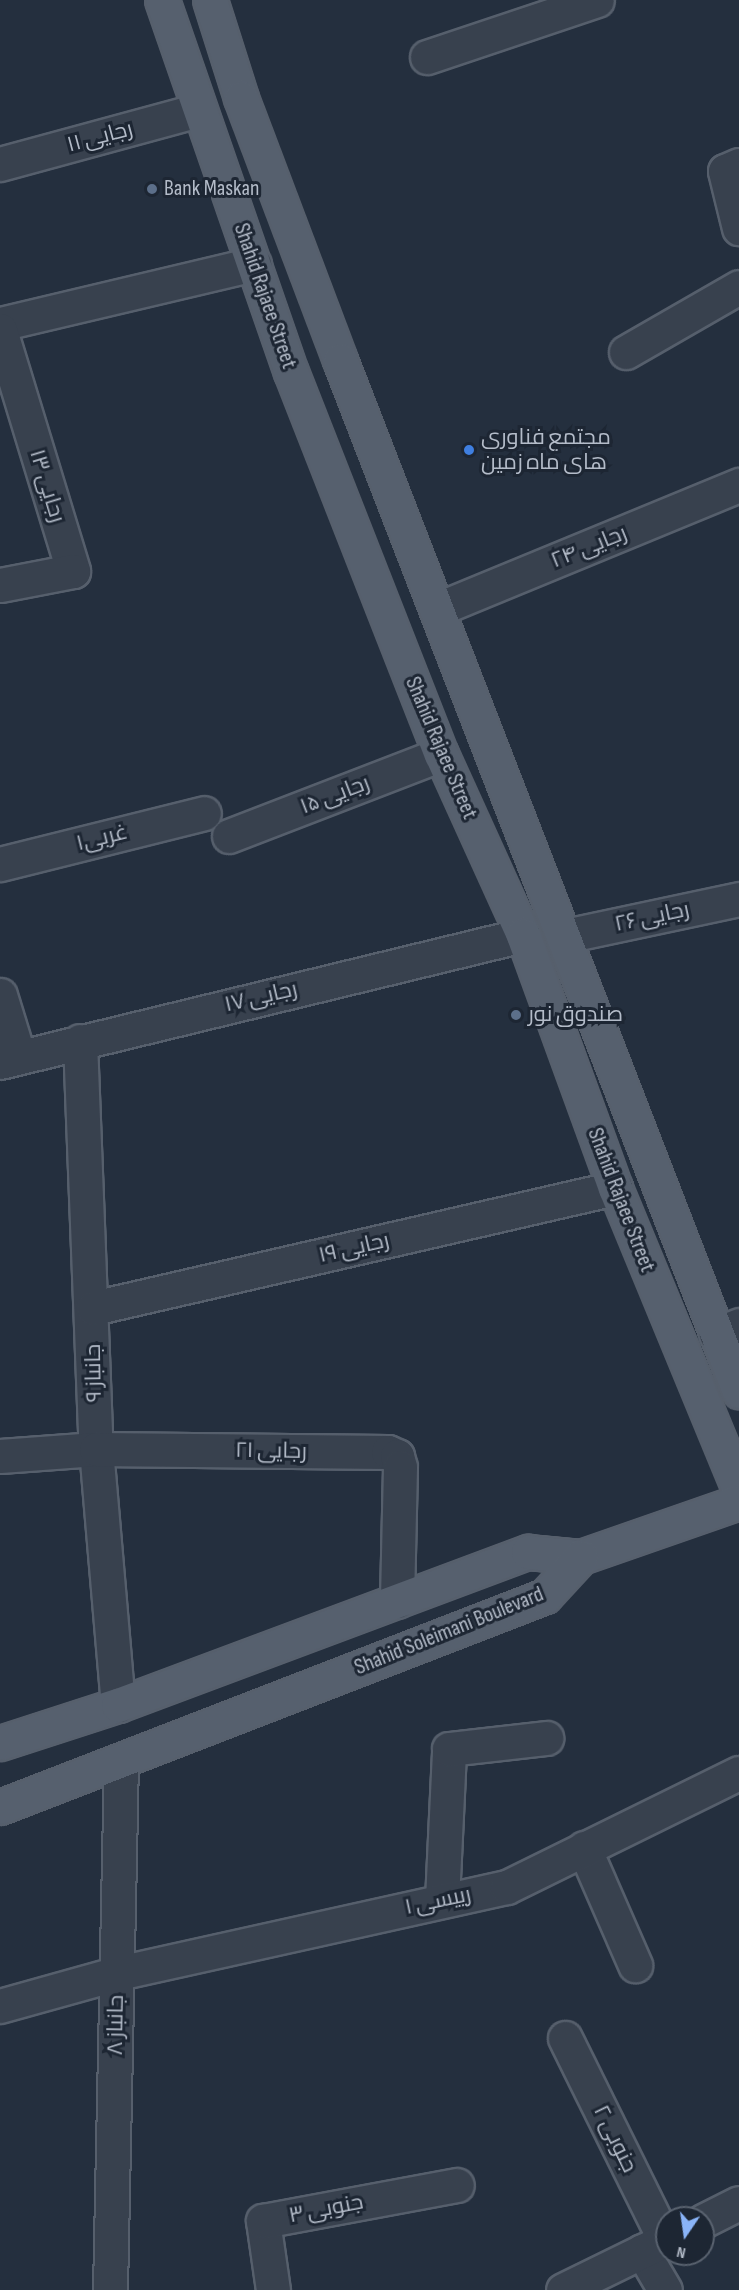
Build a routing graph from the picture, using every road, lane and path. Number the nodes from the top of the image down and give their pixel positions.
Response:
1 (162, 0) edge
2 (210, 0) edge
3 (597, 0) edge
4 (427, 57) dead end
5 (200, 110) junction
6 (0, 164) edge
7 (739, 165) edge
8 (739, 228) edge
9 (254, 264) junction
10 (739, 287) edge
11 (0, 324) edge
12 (0, 330) edge
13 (626, 352) dead end
14 (340, 360) junction
15 (291, 372) junction
16 (739, 485) edge
17 (0, 585) edge
18 (438, 609) junction
19 (441, 754) junction
20 (204, 813) dead end
21 (229, 836) dead end
22 (0, 864) edge
23 (739, 899) edge
24 (523, 935) junction
25 (565, 936) junction
26 (0, 994) edge
27 (80, 1041) junction
28 (9, 1059) edge
29 (615, 1188) junction
30 (93, 1308) junction
31 (727, 1329) edge
32 (739, 1391) edge
33 (96, 1449) junction
34 (0, 1456) edge
35 (739, 1489) edge
36 (739, 1502) edge
37 (581, 1557) junction
38 (397, 1601) junction
39 (118, 1705) junction
40 (546, 1738) dead end
41 (0, 1743) edge
42 (121, 1761) junction
43 (739, 1773) edge
44 (0, 1807) edge
45 (584, 1848) junction
46 (442, 1900) junction
47 (635, 1965) dead end
48 (118, 1973) junction
49 (0, 2006) edge
50 (565, 2038) dead end
51 (457, 2185) dead end
52 (739, 2203) edge
53 (715, 2215) edge
54 (655, 2236) edge
55 (655, 2244) edge
56 (661, 2266) edge
57 (110, 2290) edge
58 (273, 2290) edge
59 (563, 2290) edge
60 (665, 2290) edge

1 - 5 main road, Shahid Rajaee Street
2 - 14 main road, Shahid Rajaee Street
3 - 4 street
5 - 6 street, رجایی ۱۱
5 - 9 main road, Shahid Rajaee Street
7 - 8 street
9 - 11 street
9 - 15 main road, Shahid Rajaee Street
10 - 13 street
12 - 17 street, رجایی ۱۳
14 - 15 main road
14 - 18 main road, Shahid Rajaee Street
15 - 19 main road, Shahid Rajaee Street
16 - 18 street, رجایی ۲۴
18 - 25 main road, Shahid Rajaee Street
19 - 21 street, رجایی ۱۵
19 - 24 main road, Shahid Rajaee Street
20 - 22 street, غربی۱
23 - 25 street, رجایی ۲۶
24 - 27 street, رجایی ۱۷
24 - 29 main road, Shahid Rajaee Street
25 - 31 main road, Shahid Rajaee Street
26 - 28 street
27 - 28 street, رجایی ۱۷
27 - 30 street, جانباز ۹
29 - 30 street, رجایی ۱۹
29 - 35 main road, Shahid Rajaee Street
30 - 33 street, جانباز ۹
31 - 32 main road, Shahid Rajaee Street
33 - 34 street, رجایی ۲۱
33 - 38 street, رجایی ۲۱
33 - 39 street, جانباز ۹
36 - 37 main road
37 - 38 main road, Shahid Soleimani Boulevard
37 - 42 main road, Shahid Soleimani Boulevard
38 - 39 main road, Shahid Soleimani Boulevard
39 - 41 main road, Shahid Soleimani Boulevard
40 - 46 street
42 - 44 main road, Shahid Soleimani Boulevard
42 - 48 street, جانباز ۸
43 - 45 street, رییسی ۱
45 - 46 street, رییسی ۱
45 - 47 street
46 - 48 street, رییسی ۱
48 - 49 street, رییسی ۱
48 - 57 street, جانباز ۸
50 - 54 street, جنوبی ۲
51 - 58 street, جنوبی ۳
52 - 53 street
55 - 59 street
56 - 60 street, جنوبی ۲

